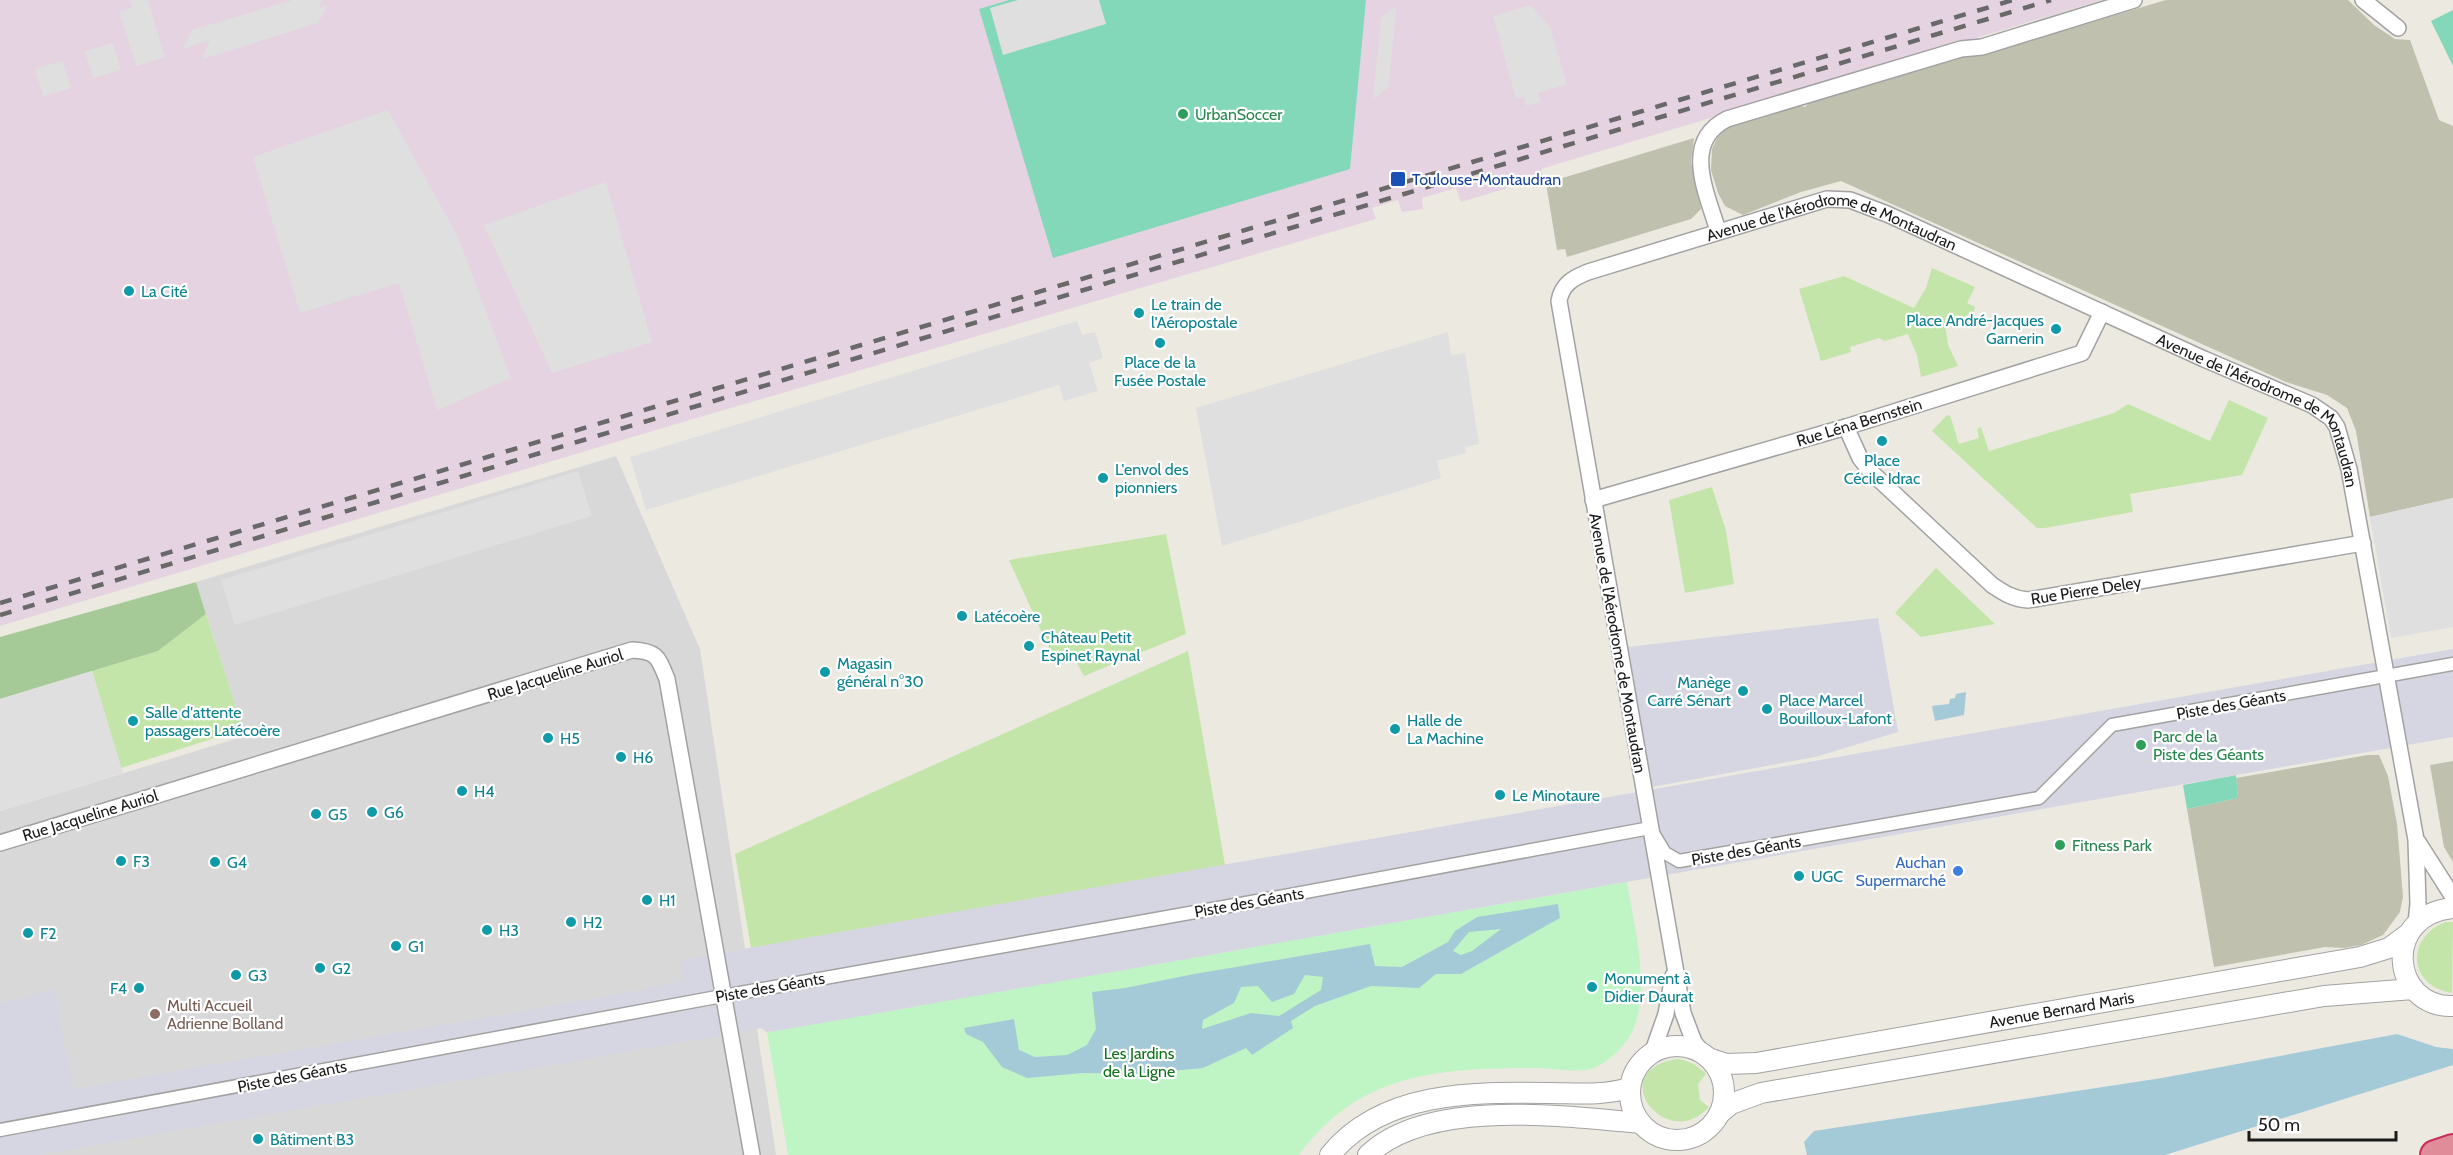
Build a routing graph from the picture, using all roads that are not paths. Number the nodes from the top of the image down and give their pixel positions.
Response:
1 (2134, 0) edge
2 (2363, 0) edge
3 (2398, 28) dead end
4 (1718, 231) junction
5 (2102, 312) junction
6 (1846, 427) junction
7 (1593, 500) junction
8 (2362, 543) junction
9 (2453, 664) edge
10 (2386, 675) junction
11 (1650, 828) junction
12 (2416, 840) junction
13 (0, 843) edge
14 (2453, 897) edge
15 (2453, 908) edge
16 (2412, 929) junction
17 (1674, 968) junction
18 (2413, 989) junction
19 (725, 995) junction
20 (2453, 1006) edge
21 (1653, 1051) junction
22 (1706, 1055) junction
23 (1629, 1088) junction
24 (1719, 1114) junction
25 (1640, 1123) junction
26 (0, 1130) edge
27 (2453, 1149) edge
28 (752, 1155) edge
29 (1330, 1155) edge
30 (1368, 1155) edge
31 (2435, 1155) edge

1 - 4 street
2 - 3 street
4 - 5 street, Avenue de l'Aérodrome de Montaudran
4 - 7 street, Avenue de l'Aérodrome de Montaudran
5 - 6 street, Rue Léna Bernstein
5 - 8 street, Avenue de l'Aérodrome de Montaudran
6 - 7 street, Rue Léna Bernstein
6 - 8 street, Rue Pierre Deley
7 - 11 street, Avenue de l'Aérodrome de Montaudran
8 - 10 street, Avenue de l'Aérodrome de Montaudran
9 - 10 street, Piste des Géants
10 - 11 street, Piste des Géants
10 - 12 street, Avenue de l'Aérodrome de Montaudran
11 - 17 street, Avenue de l'Aérodrome de Montaudran
11 - 19 street, Piste des Géants
12 - 14 street, Avenue de l'Aérodrome de Montaudran
12 - 16 street, Avenue de l'Aérodrome de Montaudran
13 - 19 street, Rue Jacqueline Auriol
15 - 16 street, Avenue Bernard Maris
16 - 18 street
16 - 22 street, Avenue Bernard Maris
17 - 21 street, Avenue de l'Aérodrome de Montaudran
17 - 22 street, Avenue de l'Aérodrome de Montaudran
18 - 20 street
18 - 24 street, Avenue Bernard Maris
19 - 26 street, Piste des Géants
19 - 28 street, Rue Jacqueline Auriol
21 - 22 street
21 - 23 street
22 - 24 street
23 - 25 street
23 - 29 street
24 - 25 street
25 - 30 street
27 - 31 highway

